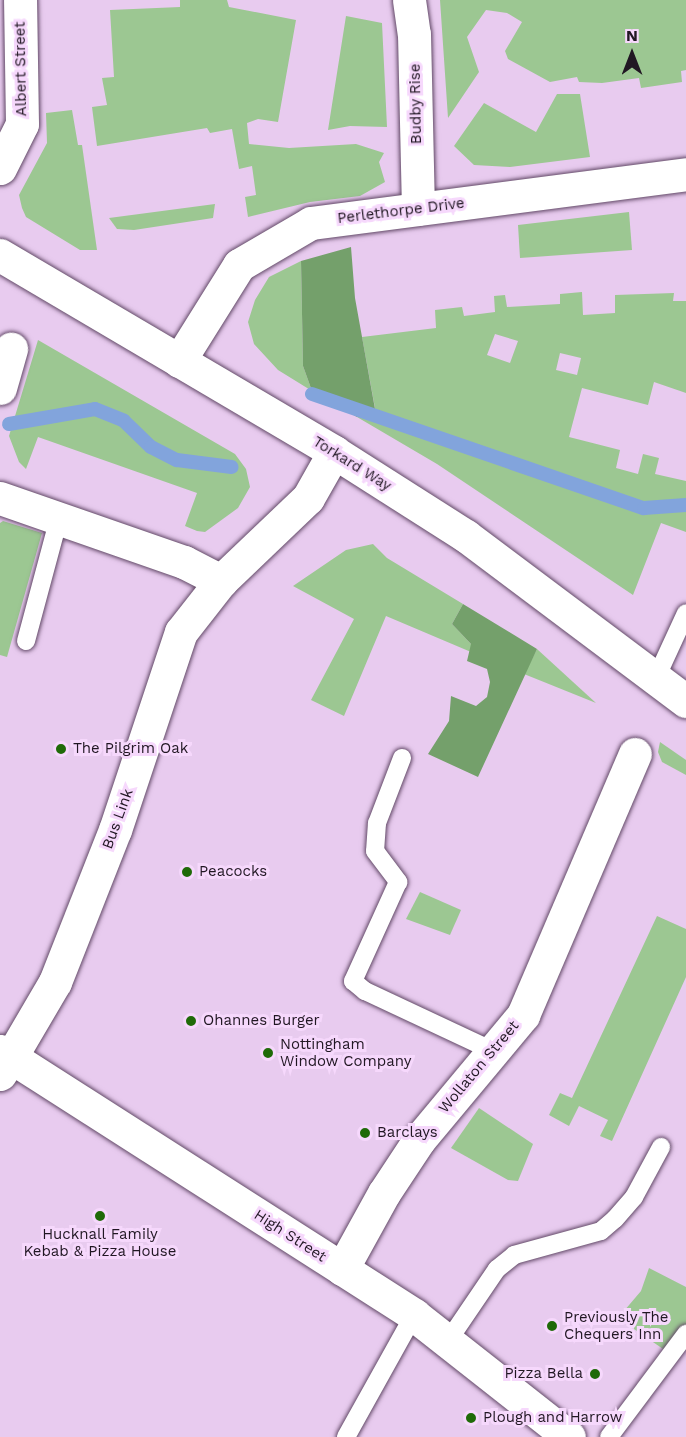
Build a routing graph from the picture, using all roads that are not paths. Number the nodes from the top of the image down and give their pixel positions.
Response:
1 (20, 0) edge
2 (410, 0) edge
3 (0, 168) edge
4 (686, 174) edge
5 (418, 209) junction
6 (0, 255) edge
7 (11, 349) dead end
8 (180, 361) junction
9 (0, 388) edge
10 (334, 452) junction
11 (0, 498) edge
12 (59, 518) junction
13 (221, 581) junction
14 (686, 613) edge
15 (26, 641) dead end
16 (657, 676) junction
17 (686, 701) edge
18 (635, 754) dead end
19 (402, 758) dead end
20 (493, 1051) junction
21 (4, 1061) edge
22 (661, 1147) dead end
23 (342, 1269) junction
24 (414, 1315) junction
25 (686, 1334) edge
26 (448, 1341) junction
27 (346, 1437) edge
28 (569, 1437) edge
29 (609, 1437) edge

1 - 3 street, Albert Street
2 - 5 street, Budby Rise
4 - 5 street, Perlethorpe Drive
5 - 8 street, Perlethorpe Drive
6 - 8 street, Torkard Way
7 - 9 street
8 - 10 street, Torkard Way
10 - 13 street, Bus Link
10 - 16 street, Torkard Way
11 - 12 street
12 - 13 street
12 - 15 lane
13 - 21 street, Bus Link
14 - 16 lane
16 - 17 street, Torkard Way
18 - 20 street, Wollaton Street
19 - 20 lane
20 - 23 street, Wollaton Street
21 - 23 street, High Street
22 - 26 lane
23 - 24 street, High Street
24 - 26 street, High Street
24 - 27 lane
25 - 29 lane
26 - 28 street, High Street

